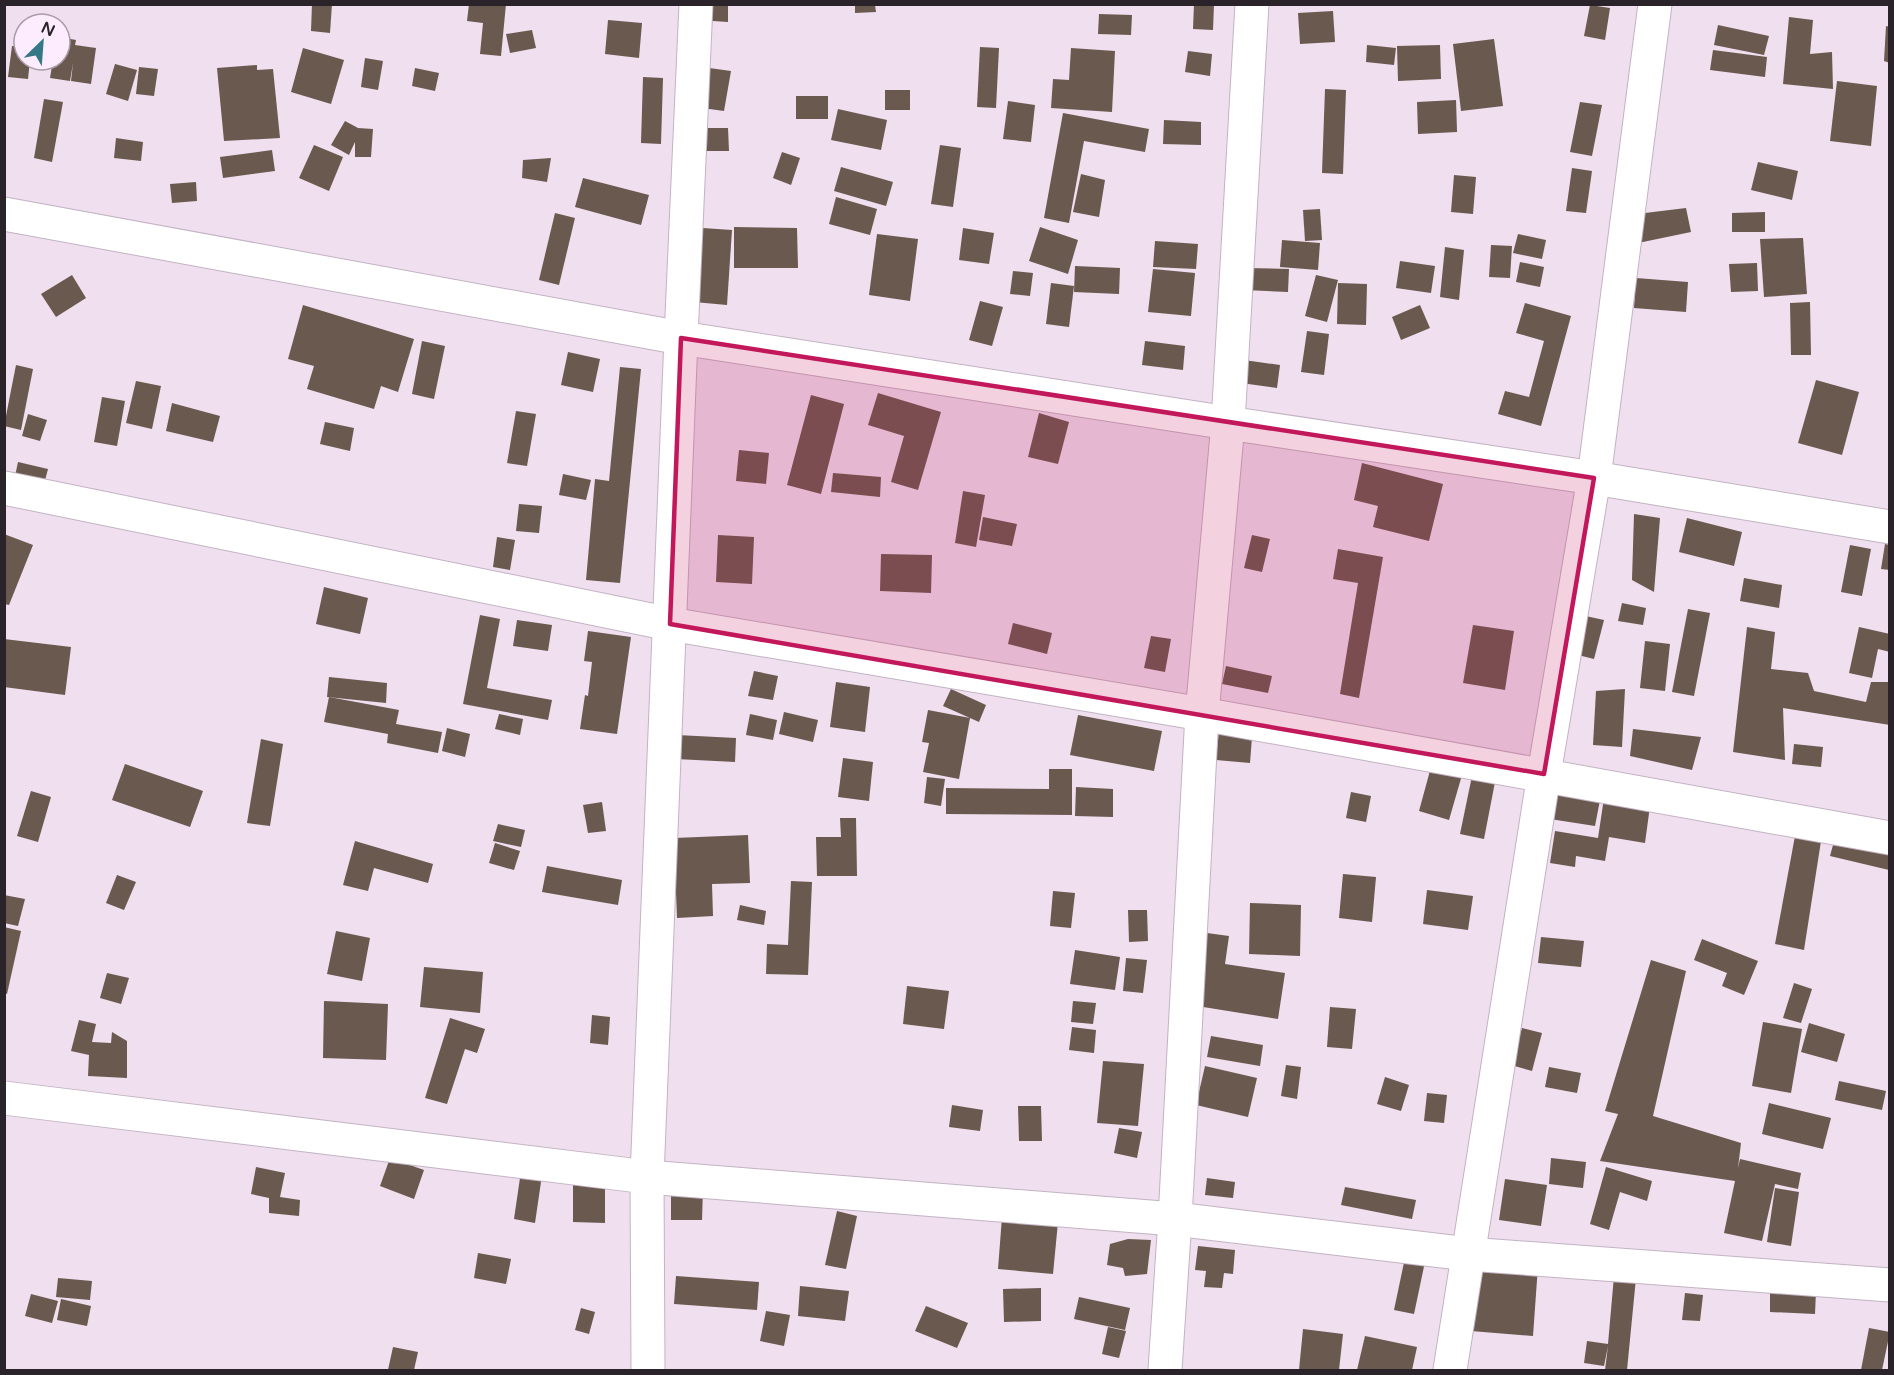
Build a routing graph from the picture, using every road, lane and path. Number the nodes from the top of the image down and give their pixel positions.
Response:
1 (696, 4) edge
2 (1252, 4) edge
3 (1655, 4) edge
4 (4, 214) edge
5 (681, 338) junction
6 (1228, 423) junction
7 (1594, 478) junction
8 (4, 488) edge
9 (1890, 527) edge
10 (670, 624) junction
11 (1202, 714) junction
12 (1544, 774) junction
13 (1890, 838) edge
14 (4, 1098) edge
15 (647, 1177) junction
16 (1175, 1219) junction
17 (1468, 1254) junction
18 (1890, 1285) edge
19 (648, 1371) edge
20 (1165, 1371) edge
21 (1450, 1371) edge

1 - 5 street
2 - 6 street
3 - 7 street
4 - 5 street
5 - 6 street
5 - 10 street
6 - 7 street
6 - 11 street
7 - 9 street
7 - 12 street
8 - 10 street
10 - 11 street
10 - 15 street
11 - 12 street
11 - 16 street
12 - 13 street
12 - 17 street
14 - 15 street
15 - 16 street
15 - 19 street
16 - 17 street
16 - 20 street
17 - 18 street
17 - 21 street

